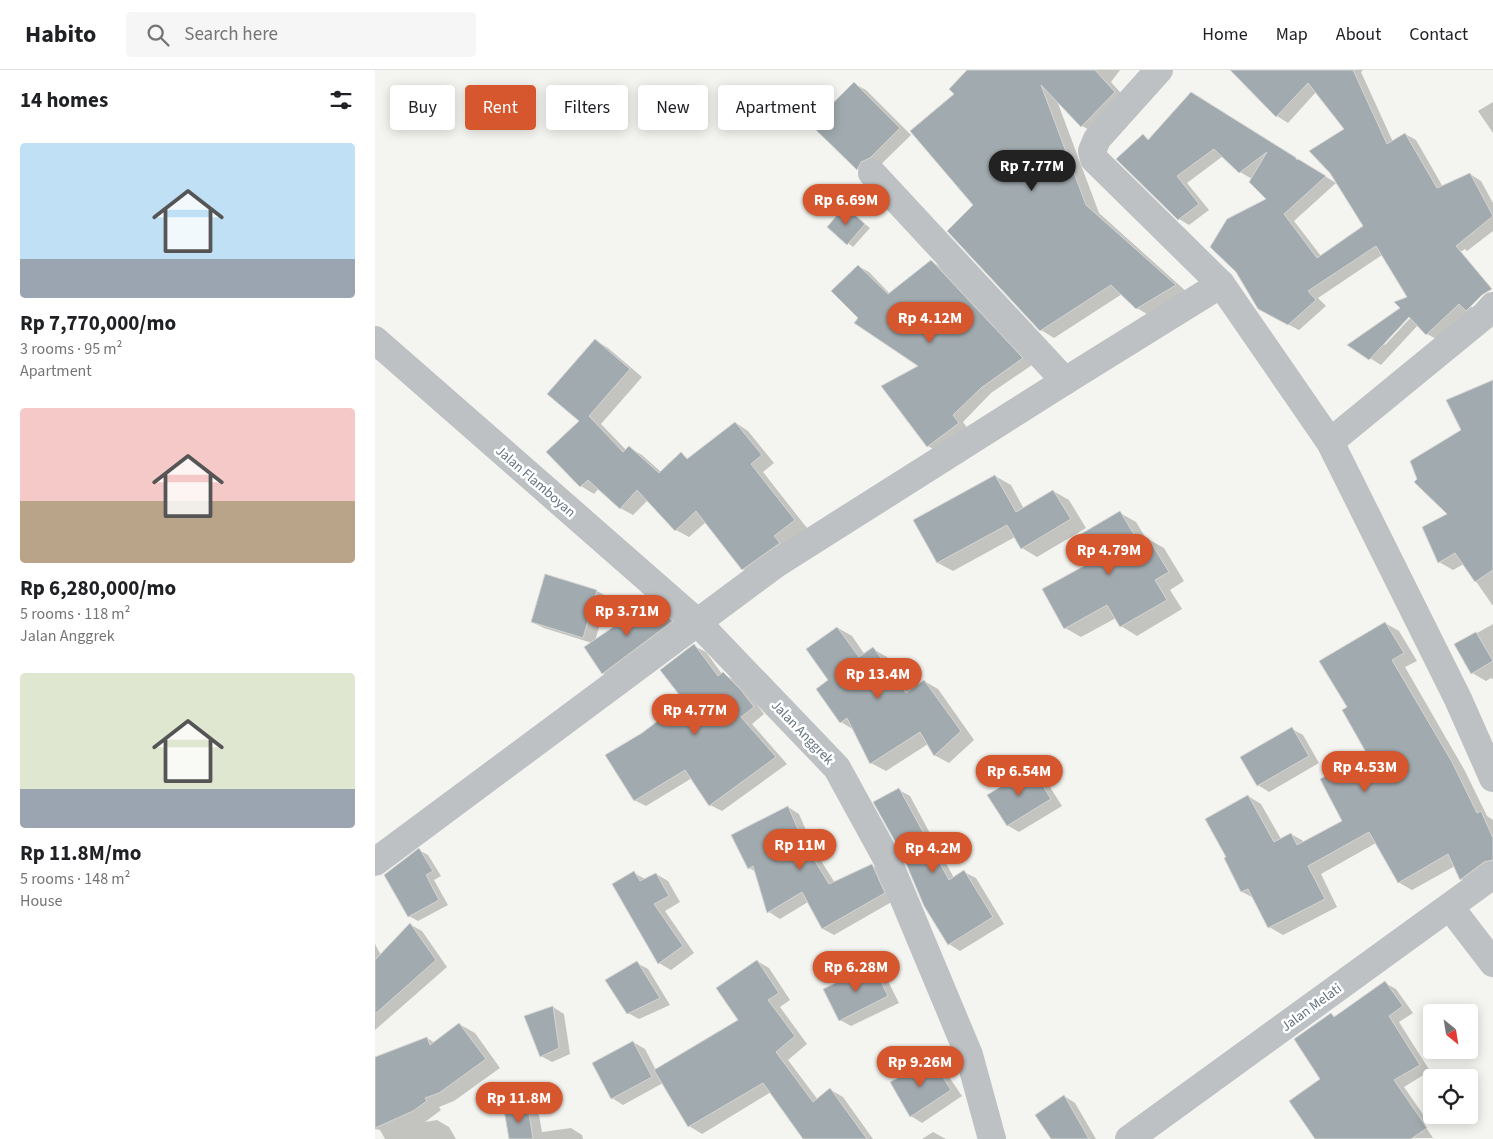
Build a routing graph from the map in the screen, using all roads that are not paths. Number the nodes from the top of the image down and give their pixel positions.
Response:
1 (1159, 70) edge
2 (872, 173) dead end
3 (1221, 284) junction
4 (1490, 315) edge
5 (375, 340) edge
6 (1065, 380) junction
7 (1330, 442) junction
8 (697, 622) junction
9 (1493, 778) edge
10 (375, 862) edge
11 (1493, 875) edge
12 (1449, 907) junction
13 (1493, 963) edge
14 (992, 1139) edge
15 (1129, 1139) edge

1 - 3 street
2 - 6 street
3 - 6 street
3 - 7 street
4 - 7 street
5 - 8 street, Jalan Flamboyan
6 - 8 street
7 - 9 street
8 - 10 street
8 - 14 street, Jalan Anggrek
11 - 12 street, Jalan Melati
12 - 13 street
12 - 15 street, Jalan Melati

